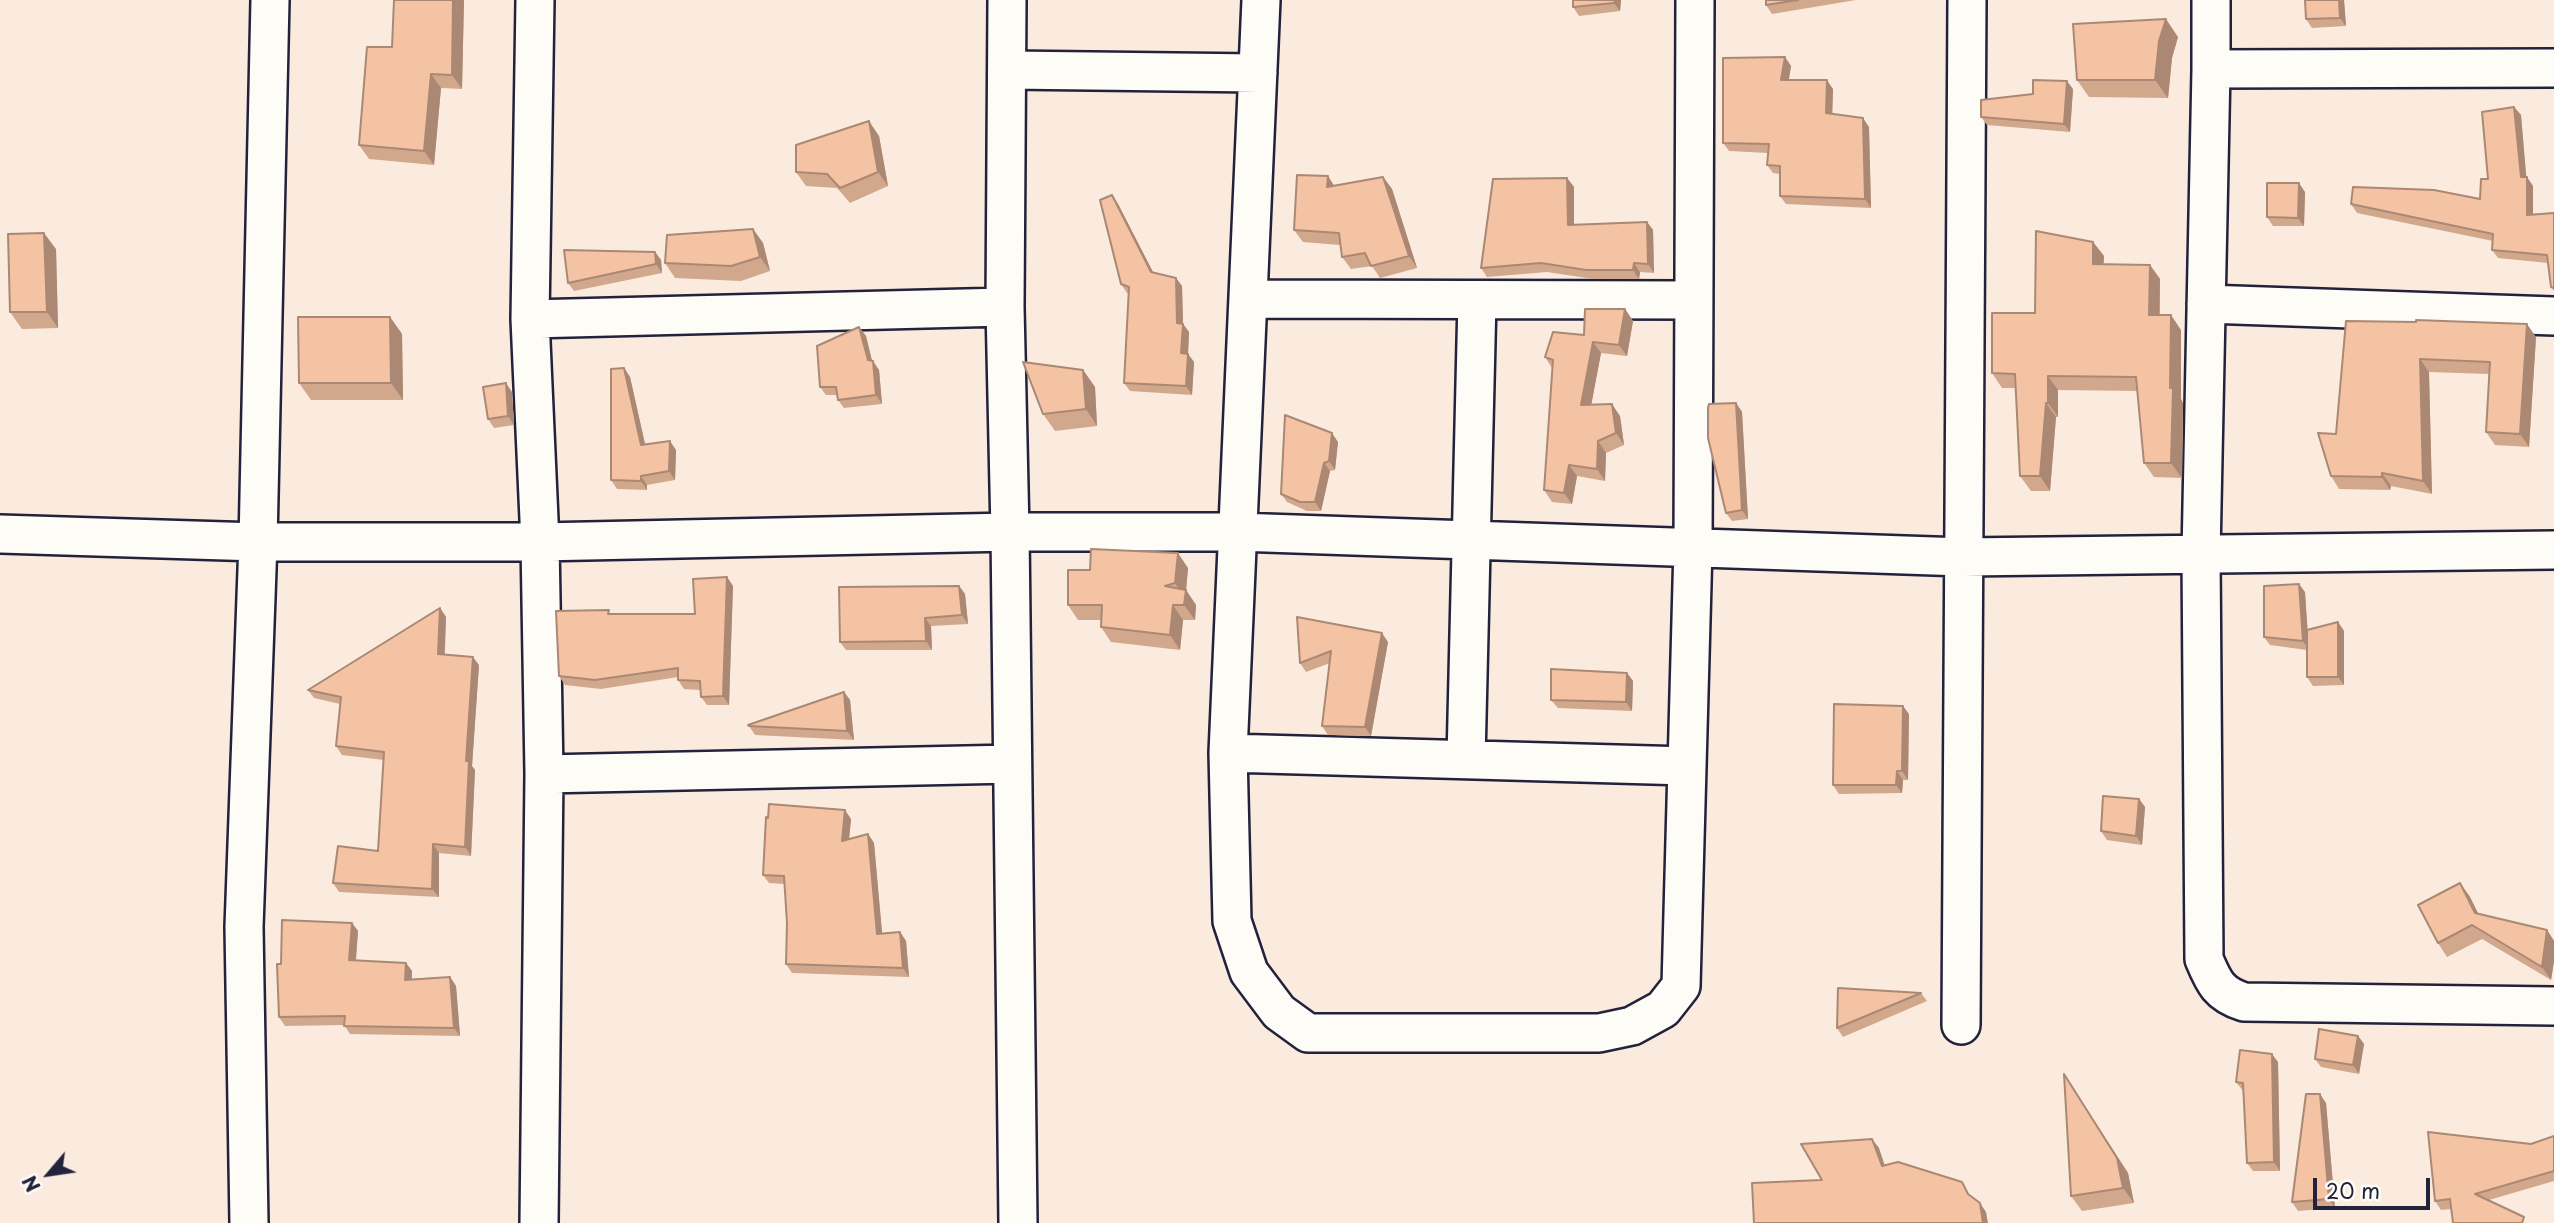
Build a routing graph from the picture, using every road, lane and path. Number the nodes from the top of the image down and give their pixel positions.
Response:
1 (270, 0) edge
2 (535, 0) edge
3 (1007, 0) edge
4 (1262, 0) edge
5 (1695, 0) edge
6 (1968, 0) edge
7 (2210, 0) edge
8 (2554, 68) edge
9 (2211, 69) junction
10 (1008, 70) junction
11 (1258, 73) junction
12 (1248, 299) junction
13 (1477, 300) junction
14 (1693, 300) junction
15 (2206, 304) junction
16 (1005, 307) junction
17 (2554, 316) edge
18 (530, 319) junction
19 (1010, 532) junction
20 (1237, 532) junction
21 (0, 534) edge
22 (1472, 541) junction
23 (258, 542) junction
24 (540, 542) junction
25 (1693, 547) junction
26 (2554, 550) edge
27 (2201, 554) junction
28 (1963, 557) junction
29 (1228, 753) junction
30 (1466, 759) junction
31 (1012, 764) junction
32 (1687, 766) junction
33 (544, 774) junction
34 (2554, 1006) edge
35 (1961, 1025) dead end
36 (249, 1223) edge
37 (539, 1223) edge
38 (1018, 1223) edge

1 - 23 street
2 - 18 street
3 - 10 street
4 - 11 street
5 - 14 street
6 - 28 street
7 - 9 street
8 - 9 street
9 - 15 street
10 - 11 street
10 - 16 street
11 - 12 street
12 - 13 street
12 - 20 street
13 - 14 street
13 - 22 street
14 - 25 street
15 - 17 street
15 - 27 street
16 - 18 street
16 - 19 street
18 - 24 street
19 - 20 street
19 - 24 street
19 - 31 street
20 - 22 street
20 - 29 street
21 - 23 street
22 - 25 street
22 - 30 street
23 - 24 street
23 - 36 street
24 - 33 street
25 - 28 street
25 - 32 street
26 - 27 street
27 - 28 street
27 - 34 street
28 - 35 street
29 - 30 street
29 - 32 street
30 - 32 street
31 - 33 street
31 - 38 street
33 - 37 street

